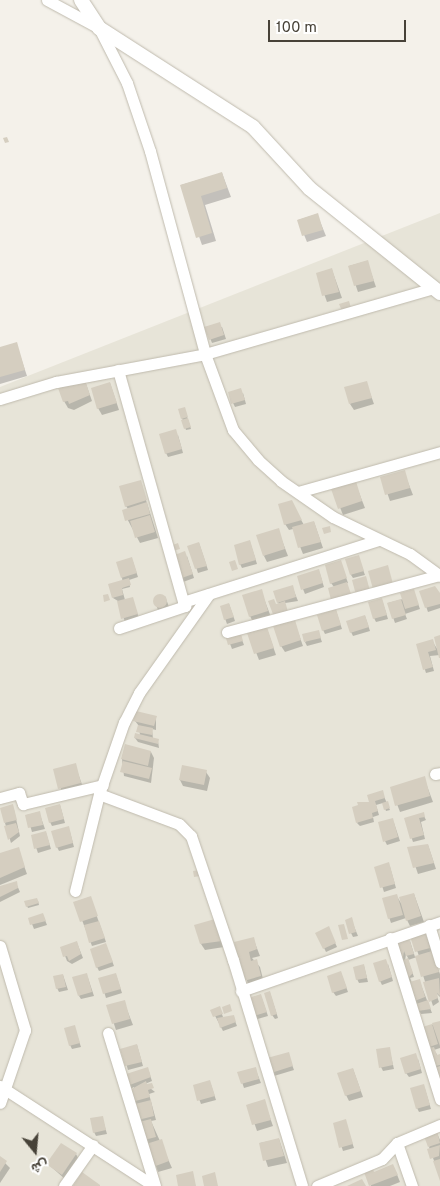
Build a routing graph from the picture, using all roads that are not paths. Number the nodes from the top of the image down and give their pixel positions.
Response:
1 (46, 0) edge
2 (81, 0) edge
3 (99, 28) junction
4 (437, 290) edge
5 (205, 354) junction
6 (118, 370) junction
7 (0, 399) edge
8 (440, 452) edge
9 (298, 492) junction
10 (378, 540) junction
11 (440, 576) edge
12 (209, 594) junction
13 (183, 602) junction
14 (120, 628) dead end
15 (227, 632) dead end
16 (101, 790) junction
17 (0, 798) edge
18 (75, 892) dead end
19 (435, 923) edge
20 (390, 938) junction
21 (0, 946) edge
22 (440, 962) edge
23 (241, 991) junction
24 (108, 1034) dead end
25 (2, 1087) edge
26 (440, 1099) edge
27 (0, 1103) edge
28 (440, 1125) edge
29 (397, 1142) junction
30 (93, 1145) junction
31 (64, 1186) edge
32 (154, 1186) edge
33 (302, 1186) edge
34 (317, 1186) edge
35 (412, 1186) edge

1 - 3 street
2 - 3 street
3 - 4 street
3 - 5 street
4 - 5 street
5 - 6 street
5 - 9 street
6 - 7 street
6 - 13 street
8 - 9 street
9 - 10 street
10 - 11 street
10 - 12 street
11 - 15 street
12 - 13 street
12 - 16 street
13 - 14 street
16 - 17 street
16 - 18 street
16 - 23 street
19 - 20 street
19 - 22 street
20 - 23 street
20 - 26 street
21 - 25 street
23 - 33 street
24 - 32 street
25 - 27 street
25 - 30 street
28 - 29 street
29 - 34 street
29 - 35 street
30 - 31 street
30 - 32 street

